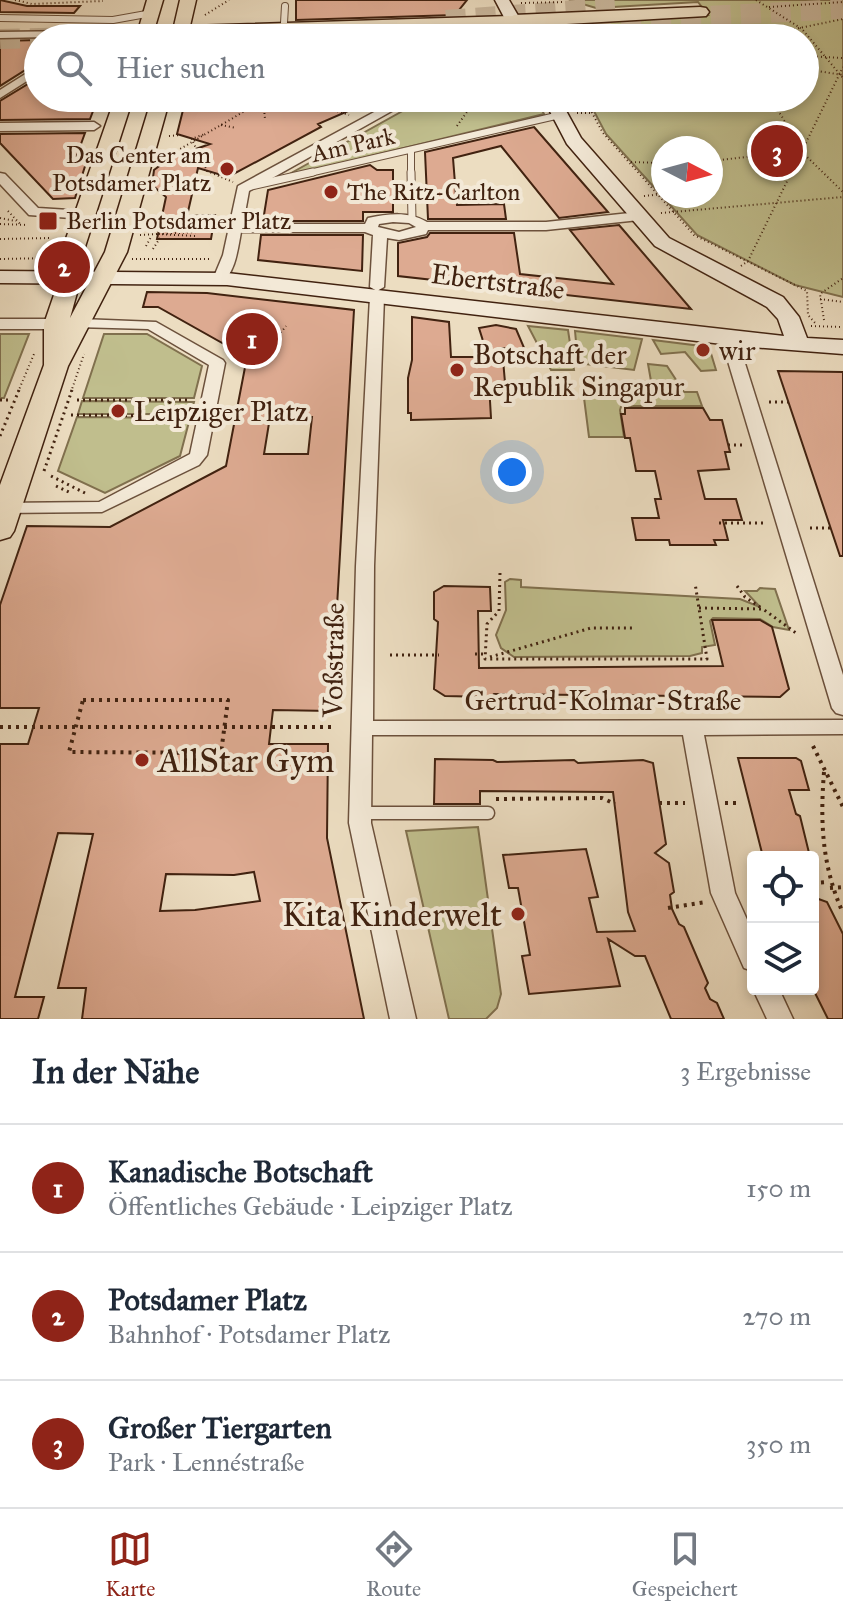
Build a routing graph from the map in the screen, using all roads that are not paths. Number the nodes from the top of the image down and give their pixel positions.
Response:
1 (188, 0) edge
2 (153, 6) edge
3 (698, 9) dead end
4 (0, 18) edge
5 (122, 18) junction
6 (513, 19) edge
7 (120, 24) edge
8 (183, 24) edge
9 (266, 24) edge
10 (385, 24) edge
11 (4, 34) edge
12 (24, 34) edge
13 (0, 78) edge
14 (24, 78) joint
15 (0, 95) edge
16 (114, 112) edge
17 (157, 112) edge
18 (388, 112) edge
19 (538, 112) edge
20 (559, 112) edge
21 (104, 126) junction
22 (0, 127) edge
23 (411, 150) junction
24 (0, 177) edge
25 (248, 186) junction
26 (87, 207) junction
27 (642, 209) junction
28 (418, 222) junction
29 (235, 228) junction
30 (375, 231) junction
31 (0, 261) edge
32 (218, 269) junction
33 (69, 271) junction
34 (105, 271) junction
35 (0, 277) edge
36 (377, 292) junction
37 (759, 293) junction
38 (0, 324) edge
39 (56, 324) junction
40 (837, 330) edge
41 (84, 334) junction
42 (769, 336) junction
43 (729, 338) junction
44 (796, 338) junction
45 (843, 347) edge
46 (46, 359) junction
47 (3, 516) edge
48 (843, 708) edge
49 (843, 727) edge
50 (362, 728) junction
51 (692, 728) junction
52 (360, 813) junction
53 (488, 813) road end
54 (747, 948) edge
55 (769, 995) edge
56 (403, 1019) edge
57 (780, 1019) edge

1 - 8 main road
2 - 5 lane
3 - 6 highway
4 - 5 lane
5 - 7 lane
6 - 9 main road
6 - 10 main road
11 - 12 street
13 - 14 street
14 - 15 street
16 - 21 main road
17 - 34 main road
18 - 25 street
19 - 23 lane, Am Park
20 - 27 main road
21 - 22 street
21 - 26 main road
23 - 25 lane, Am Park
23 - 28 lane
24 - 26 street
25 - 29 street
26 - 33 main road
27 - 28 street
27 - 37 main road
28 - 30 street
29 - 30 street
29 - 32 street
30 - 36 street, Voßstraße
31 - 33 main road
32 - 34 main road, Ebertstraße
32 - 36 main road, Ebertstraße
33 - 34 main road, Ebertstraße
33 - 35 main road
33 - 39 main road
34 - 41 main road
36 - 42 main road, Ebertstraße
36 - 43 main road, Ebertstraße
36 - 50 street, Voßstraße
37 - 42 main road
37 - 44 main road
38 - 39 street
39 - 46 main road
40 - 44 main road, Ebertstraße
41 - 46 main road
41 - 47 street
42 - 43 main road, Ebertstraße
42 - 44 main road, Ebertstraße
43 - 48 street
44 - 45 main road, Ebertstraße
46 - 47 main road
49 - 51 street, Gertrud-Kolmar-Straße
50 - 51 street, Gertrud-Kolmar-Straße
50 - 52 street, Voßstraße
51 - 54 street
52 - 53 lane
52 - 56 street, Voßstraße
55 - 57 street

